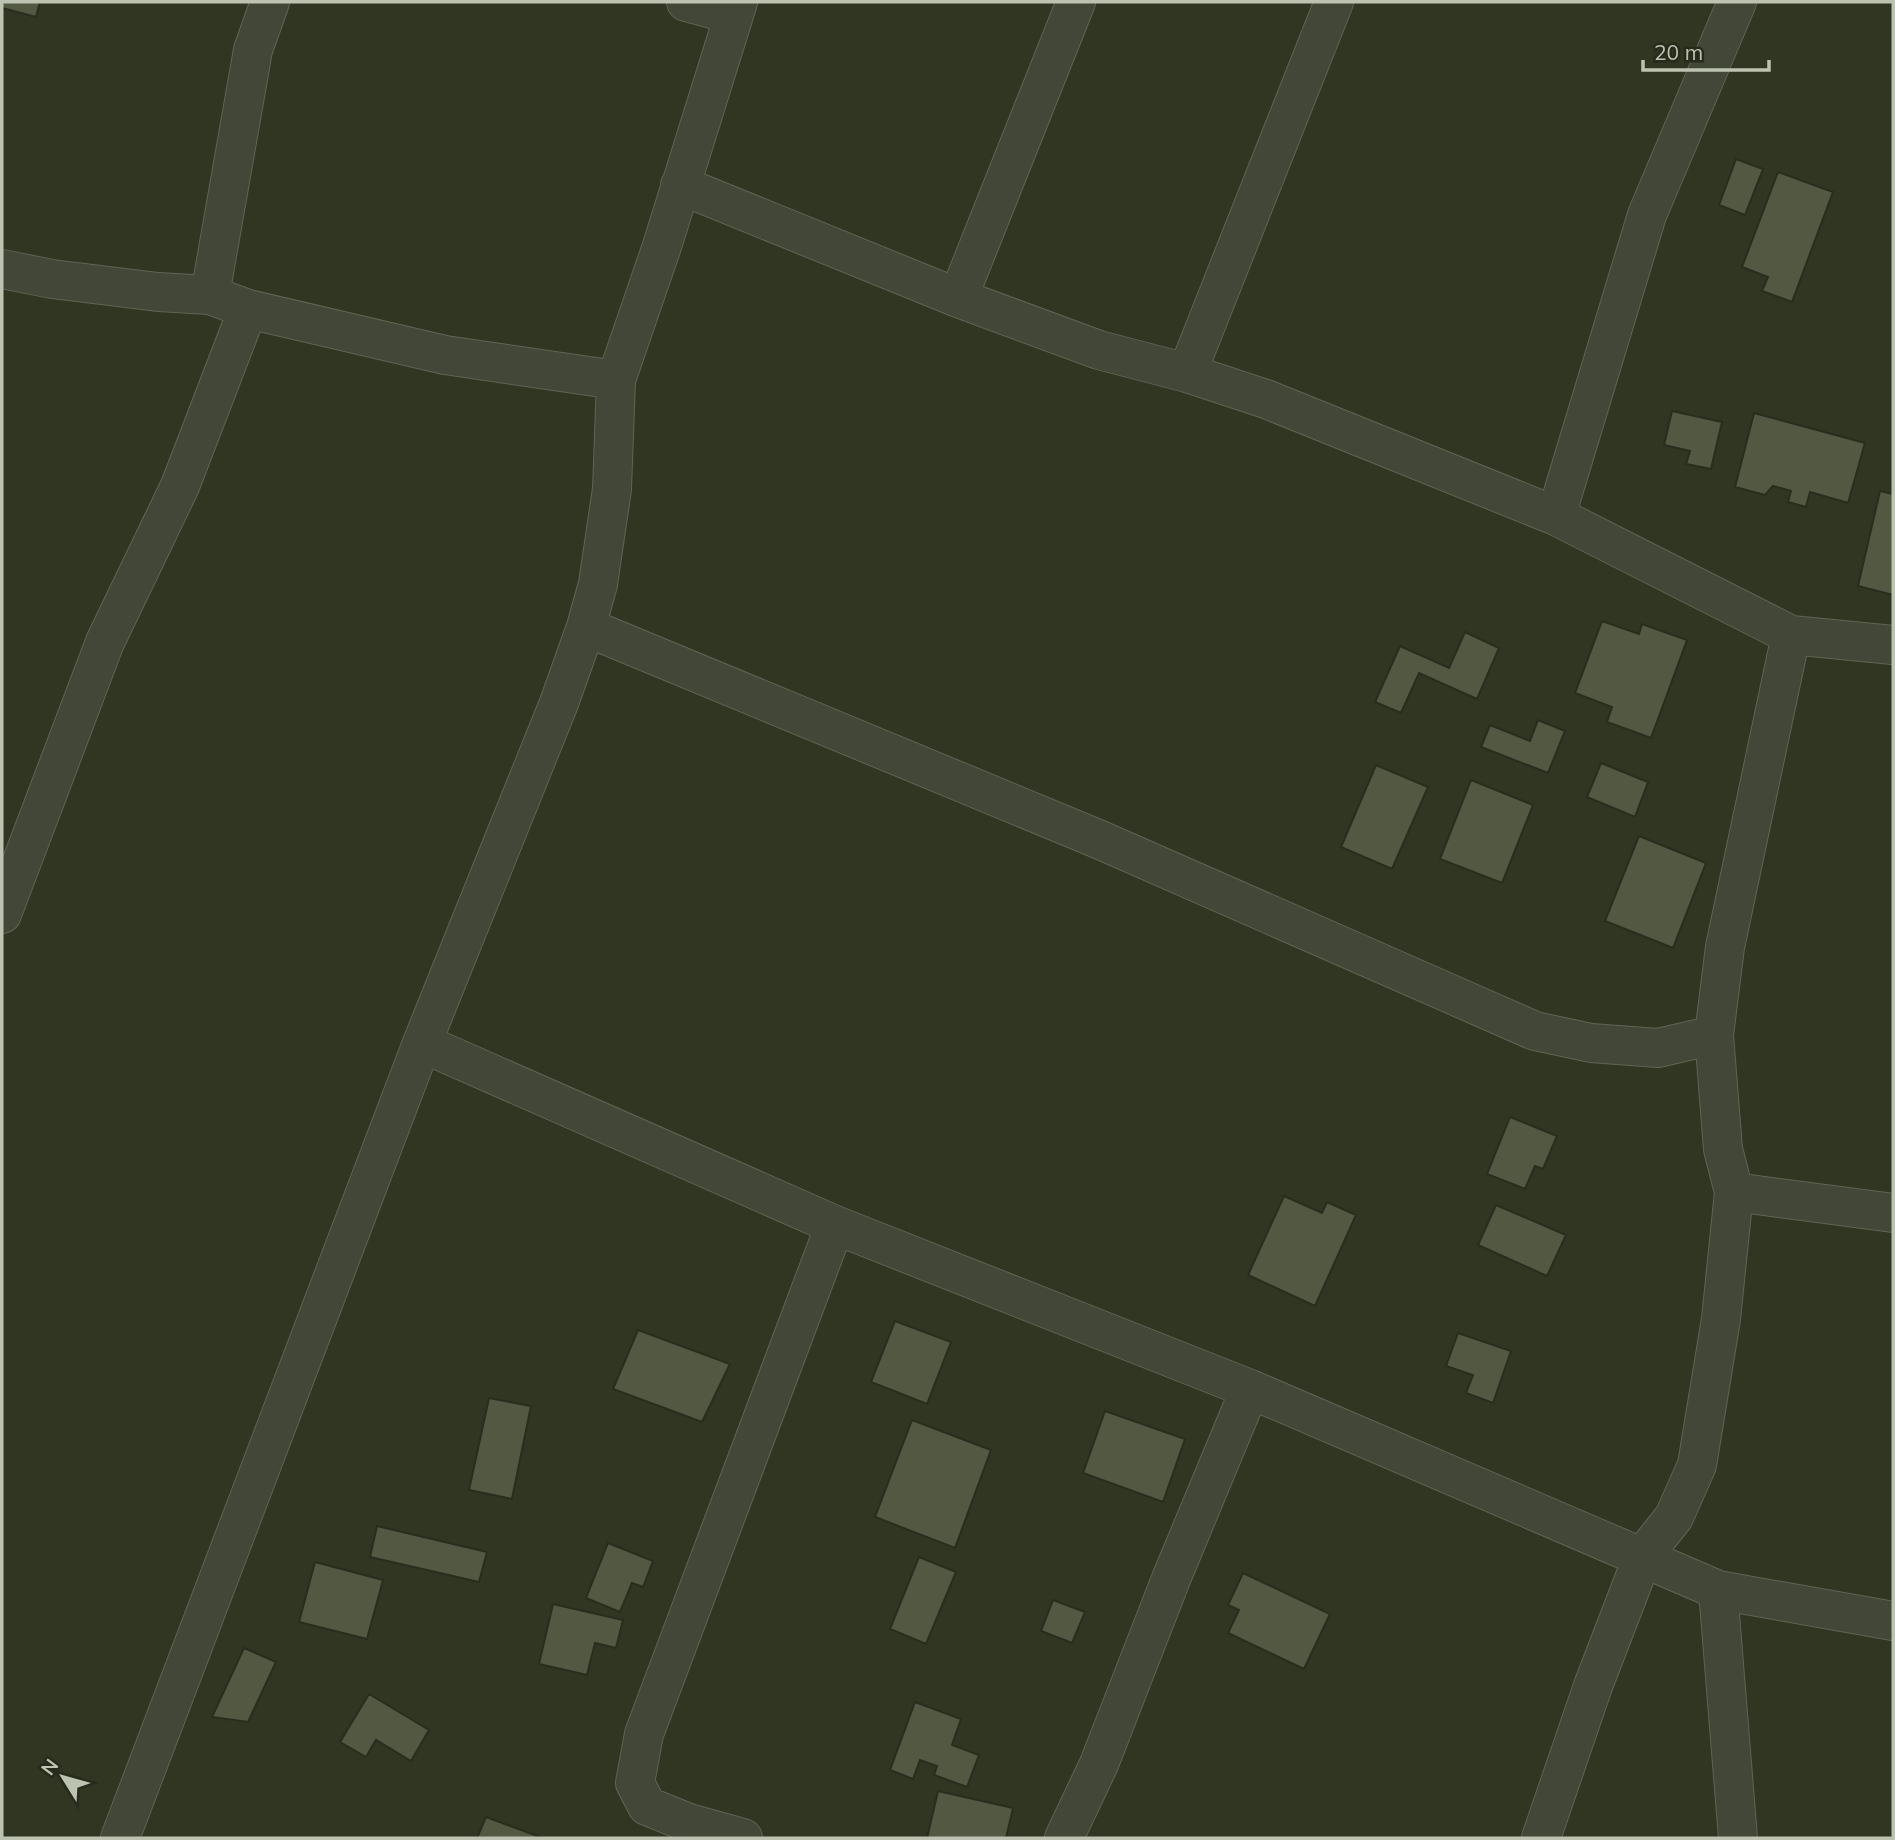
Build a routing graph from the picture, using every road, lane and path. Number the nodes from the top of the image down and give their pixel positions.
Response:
1 (270, 2) edge
2 (686, 2) edge
3 (1076, 2) edge
4 (1334, 2) edge
5 (1737, 2) edge
6 (736, 9) edge
7 (680, 185) junction
8 (2, 269) edge
9 (210, 295) junction
10 (958, 298) junction
11 (248, 309) junction
12 (1187, 373) junction
13 (615, 380) junction
14 (1556, 516) junction
15 (586, 628) junction
16 (1791, 635) junction
17 (1893, 645) edge
18 (2, 914) edge
19 (1714, 1035) junction
20 (422, 1043) junction
21 (1734, 1192) junction
22 (1893, 1213) edge
23 (835, 1225) junction
24 (1250, 1389) junction
25 (1643, 1556) junction
26 (1718, 1590) junction
27 (1893, 1621) edge
28 (120, 1838) edge
29 (743, 1838) edge
30 (1064, 1838) edge
31 (1541, 1838) edge
32 (1738, 1838) edge

1 - 9 street
2 - 6 street
3 - 10 street
4 - 12 street
5 - 14 street
6 - 7 street
7 - 10 street
7 - 13 street
8 - 9 street
9 - 11 street
10 - 12 street
11 - 13 street
11 - 18 street
12 - 14 street
13 - 15 street
14 - 16 street
15 - 19 street
15 - 20 street
16 - 17 street
16 - 19 street
19 - 21 street
20 - 23 street
20 - 28 street
21 - 22 street
21 - 25 street
23 - 24 street
23 - 29 street
24 - 25 street
24 - 30 street
25 - 26 street
25 - 31 street
26 - 27 street
26 - 32 street

